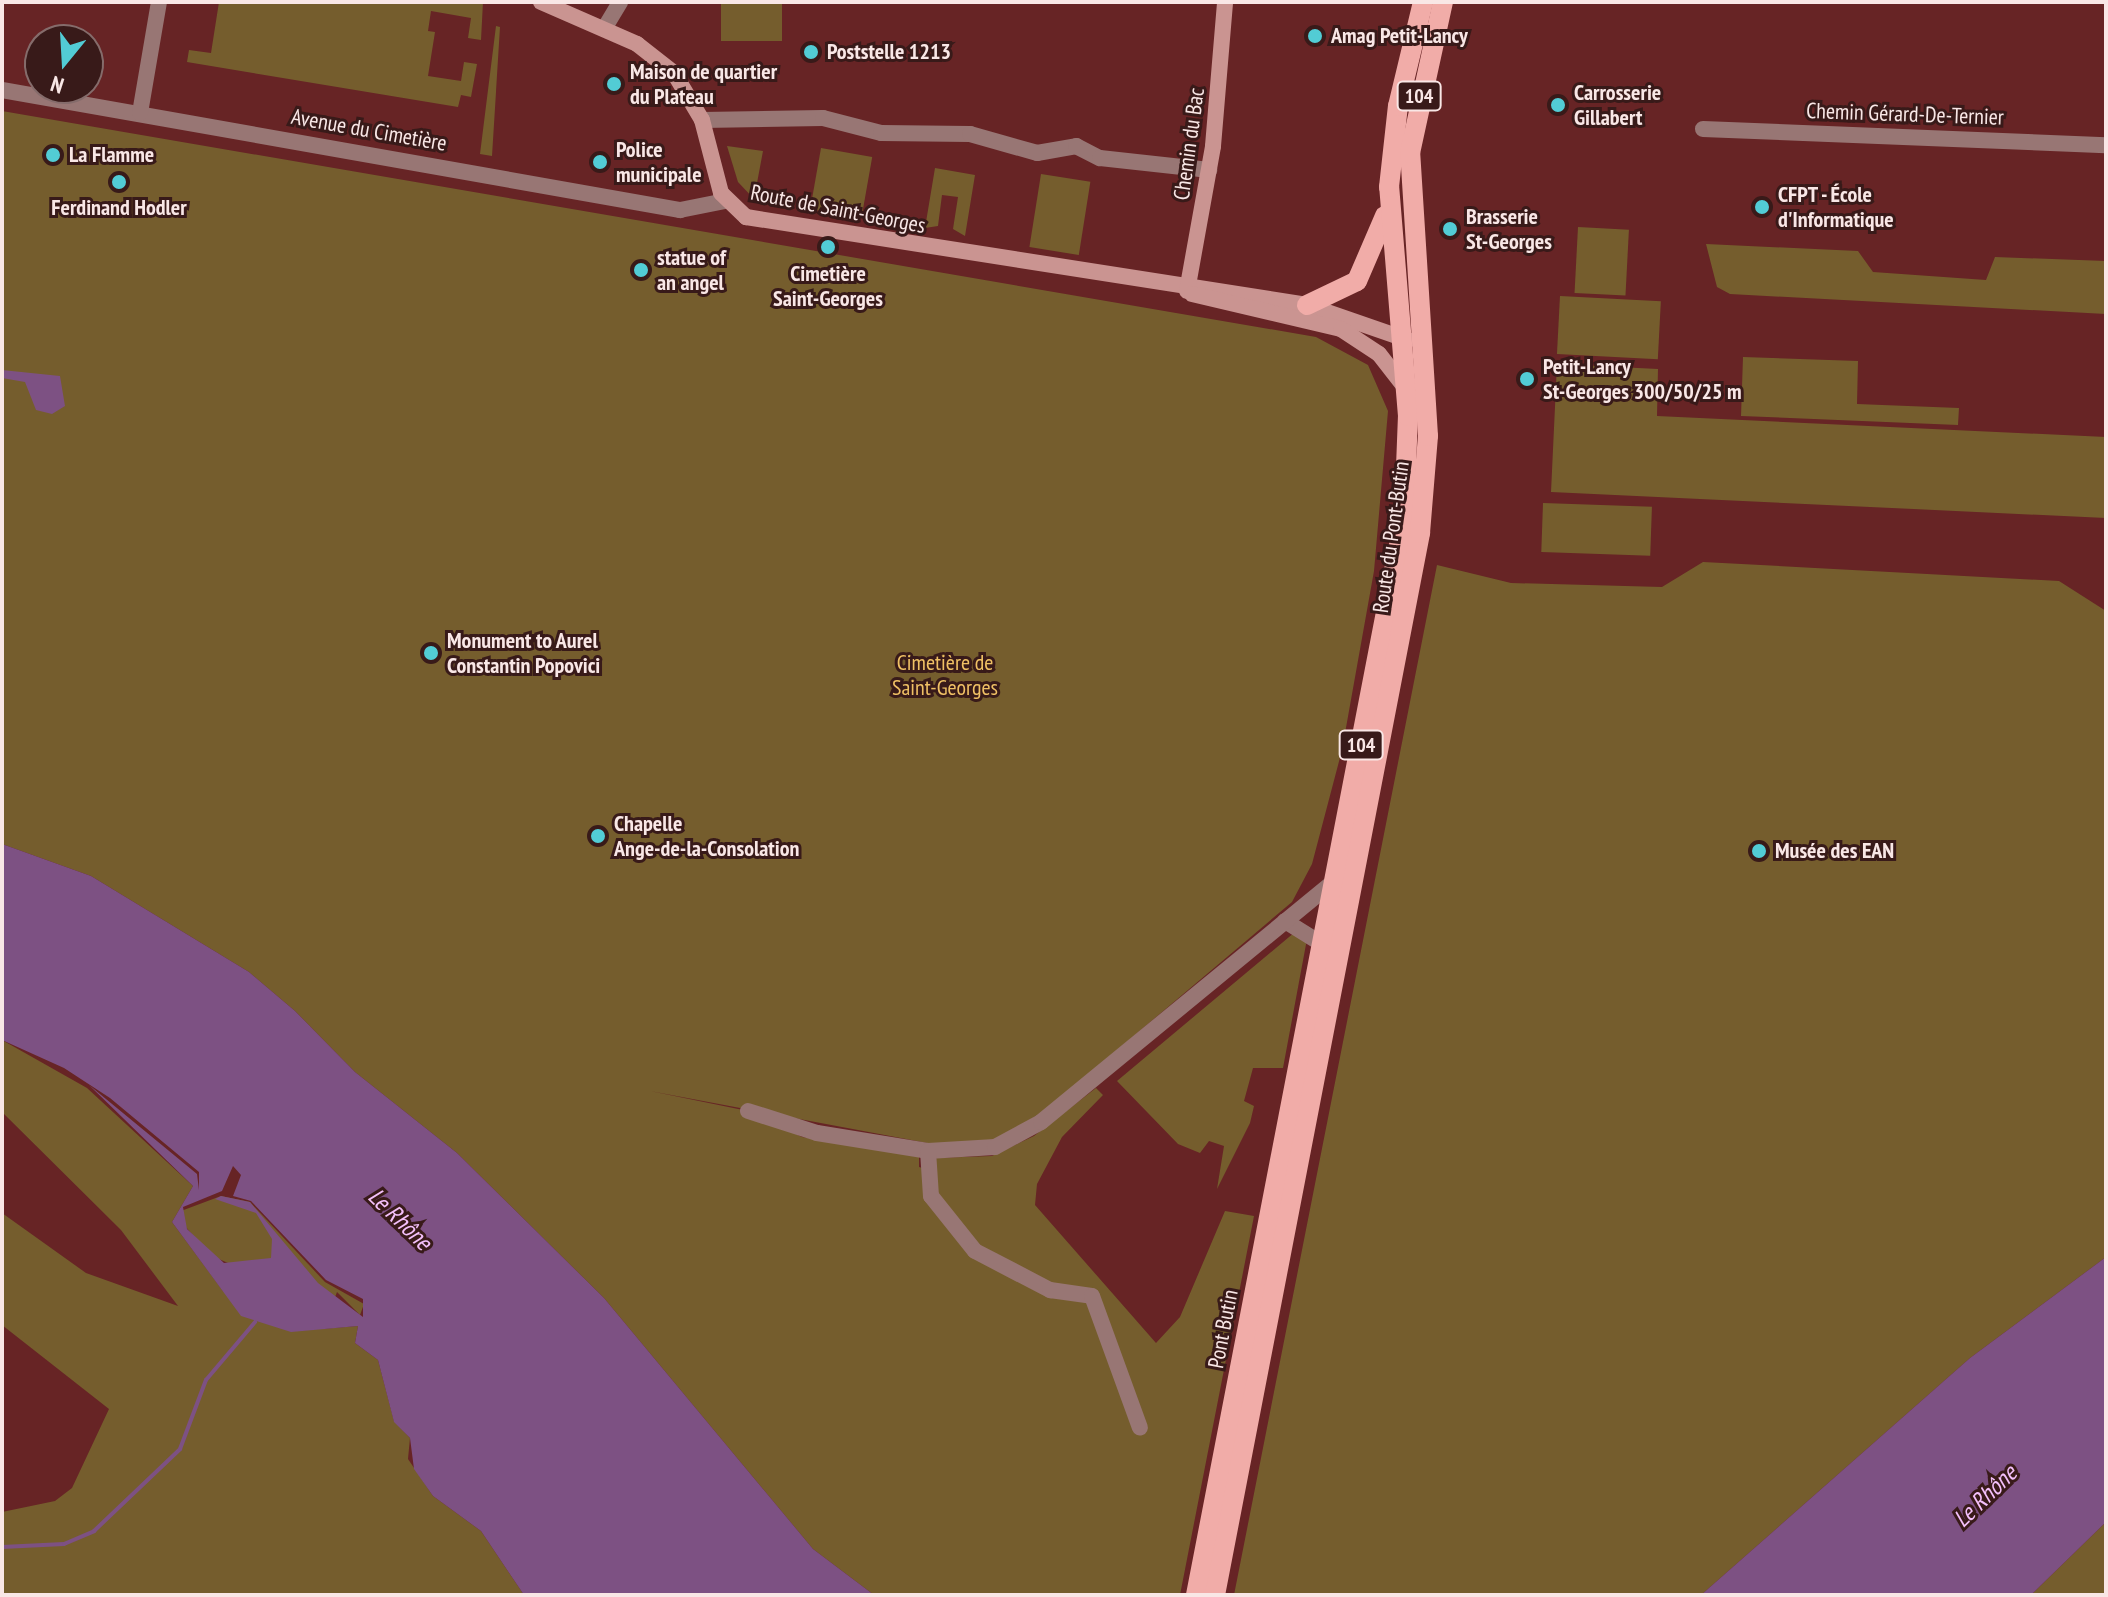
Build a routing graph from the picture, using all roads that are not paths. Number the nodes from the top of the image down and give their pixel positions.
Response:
1 (159, 2) edge
2 (620, 2) edge
3 (1225, 2) edge
4 (1423, 2) edge
5 (1443, 2) edge
6 (1457, 2) edge
7 (552, 4) edge
8 (604, 29) junction
9 (2, 90) edge
10 (140, 113) junction
11 (702, 120) junction
12 (1703, 129) dead end
13 (2106, 145) edge
14 (1209, 170) junction
15 (1410, 192) junction
16 (725, 201) junction
17 (1389, 201) junction
18 (1187, 291) junction
19 (1307, 305) junction
20 (1402, 336) junction
21 (1422, 350) junction
22 (1407, 390) junction
23 (1334, 881) junction
24 (1285, 921) junction
25 (1322, 944) junction
26 (1307, 1073) junction
27 (748, 1111) dead end
28 (928, 1151) junction
29 (1140, 1428) dead end
30 (1196, 1595) edge
31 (1215, 1595) edge

1 - 10 street
2 - 8 street
3 - 14 street, Chemin du Bac
4 - 17 main road, Route du Pont-Butin / 104
5 - 15 main road, Route du Pont-Butin / 104
6 - 15 main road
7 - 8 street, Route de Saint-Georges
8 - 11 street, Route de Saint-Georges
9 - 10 street, Avenue du Cimetière
10 - 16 street, Avenue du Cimetière
11 - 14 street
11 - 16 street, Route de Saint-Georges
12 - 13 street, Chemin Gérard-De-Ternier
14 - 18 street, Chemin du Bac
15 - 21 main road, Route du Pont-Butin / 104
16 - 18 street, Route de Saint-Georges
17 - 19 main road
17 - 20 main road, Route du Pont-Butin / 104
18 - 19 street, Route de Saint-Georges
18 - 22 street, Route de Saint-Georges
19 - 20 street, Route de Saint-Georges
20 - 21 street, Route de Saint-Georges
20 - 22 main road, Route du Pont-Butin / 104
21 - 26 main road, Route du Pont-Butin / 104
22 - 23 main road, Route du Pont-Butin / 104
23 - 24 street
23 - 25 main road, Route du Pont-Butin / 104
24 - 25 street
24 - 28 street
25 - 26 main road, Route du Pont-Butin / 104
26 - 30 main road, Pont Butin / 104
26 - 31 main road, Pont Butin / 104
27 - 28 street
28 - 29 street

